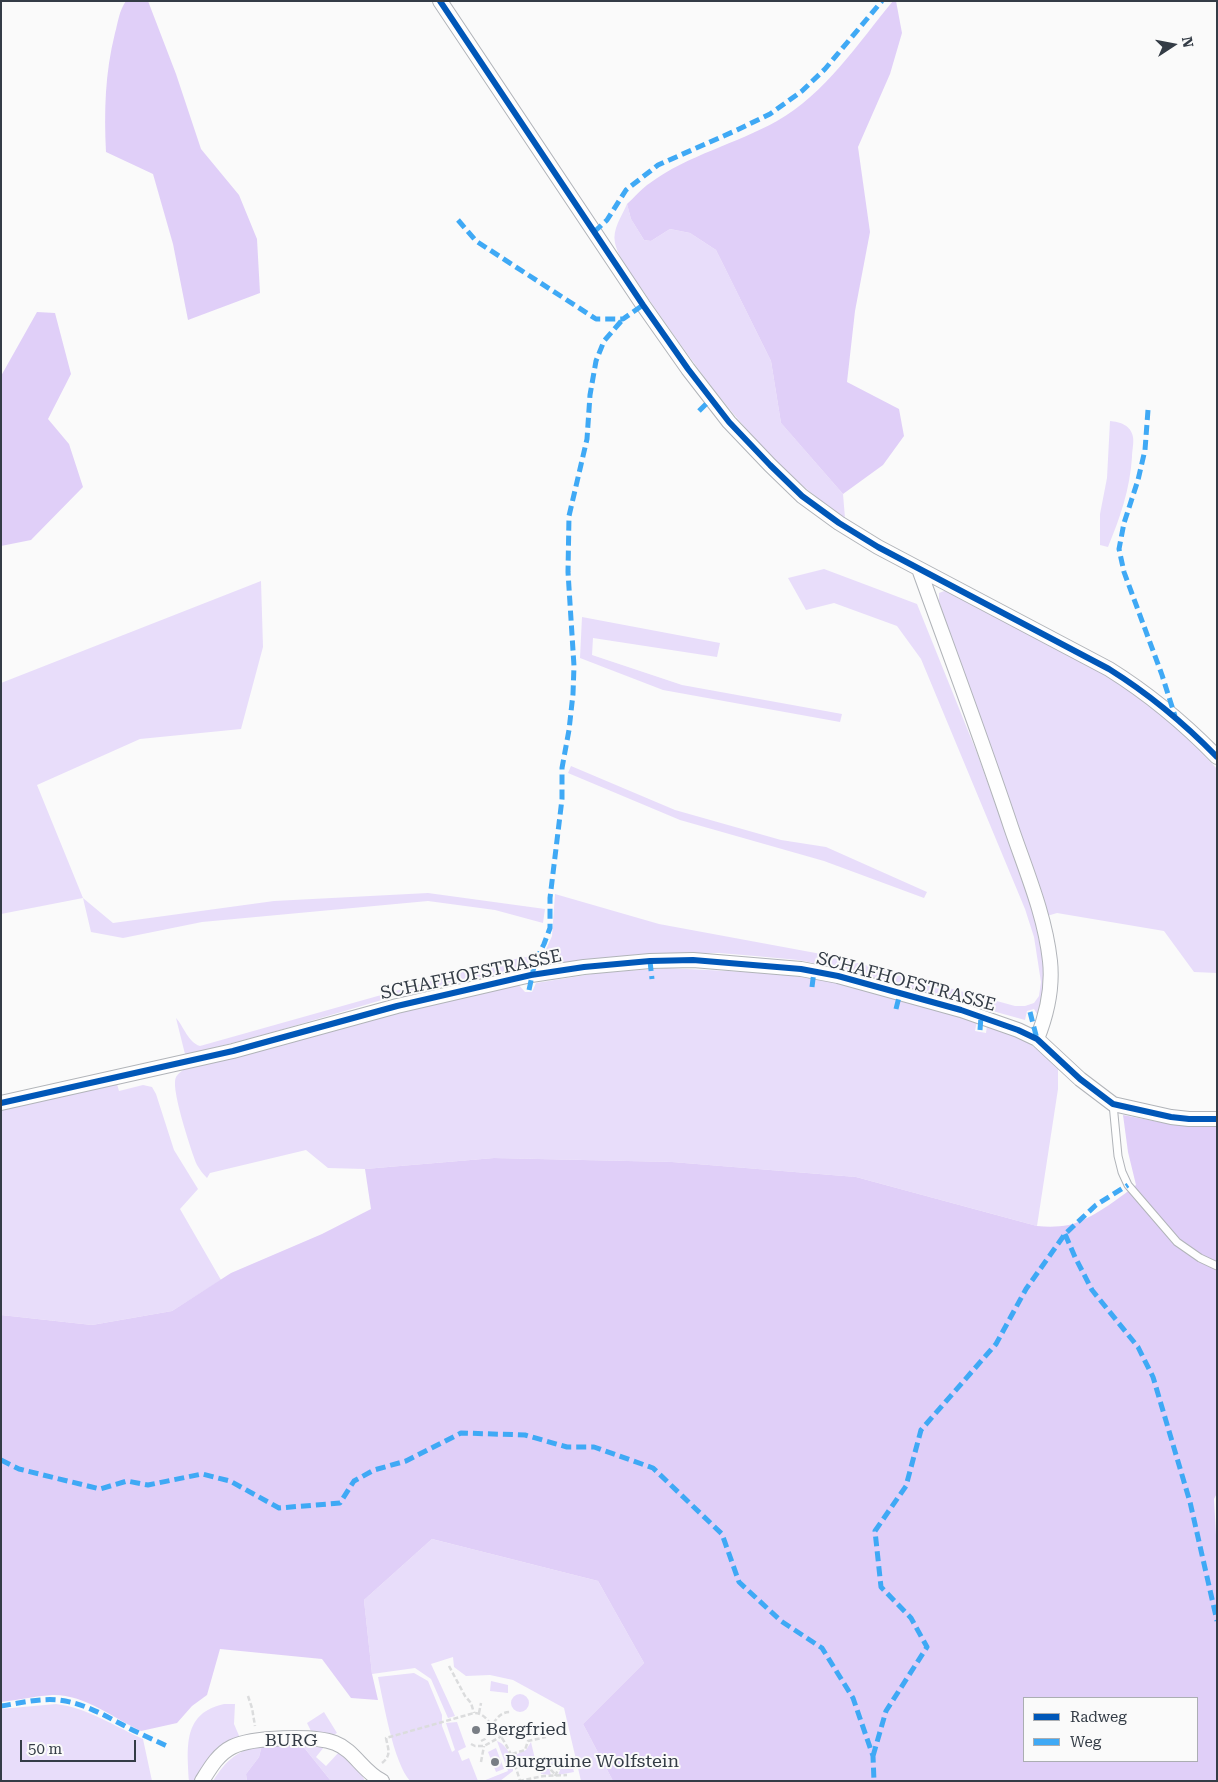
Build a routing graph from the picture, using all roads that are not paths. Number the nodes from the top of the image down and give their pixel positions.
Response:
1 (440, 1) edge
2 (919, 569) junction
3 (1217, 757) edge
4 (1037, 1039) junction
5 (1, 1103) edge
6 (1113, 1104) junction
7 (1217, 1119) edge
8 (1217, 1266) edge
9 (202, 1781) edge
10 (382, 1781) edge

1 - 2 street
2 - 3 street
2 - 4 street
4 - 5 street, SCHAFHOFSTRASSE
4 - 6 street, SCHAFHOFSTRASSE
6 - 7 street
6 - 8 lane
9 - 10 street, BURG

